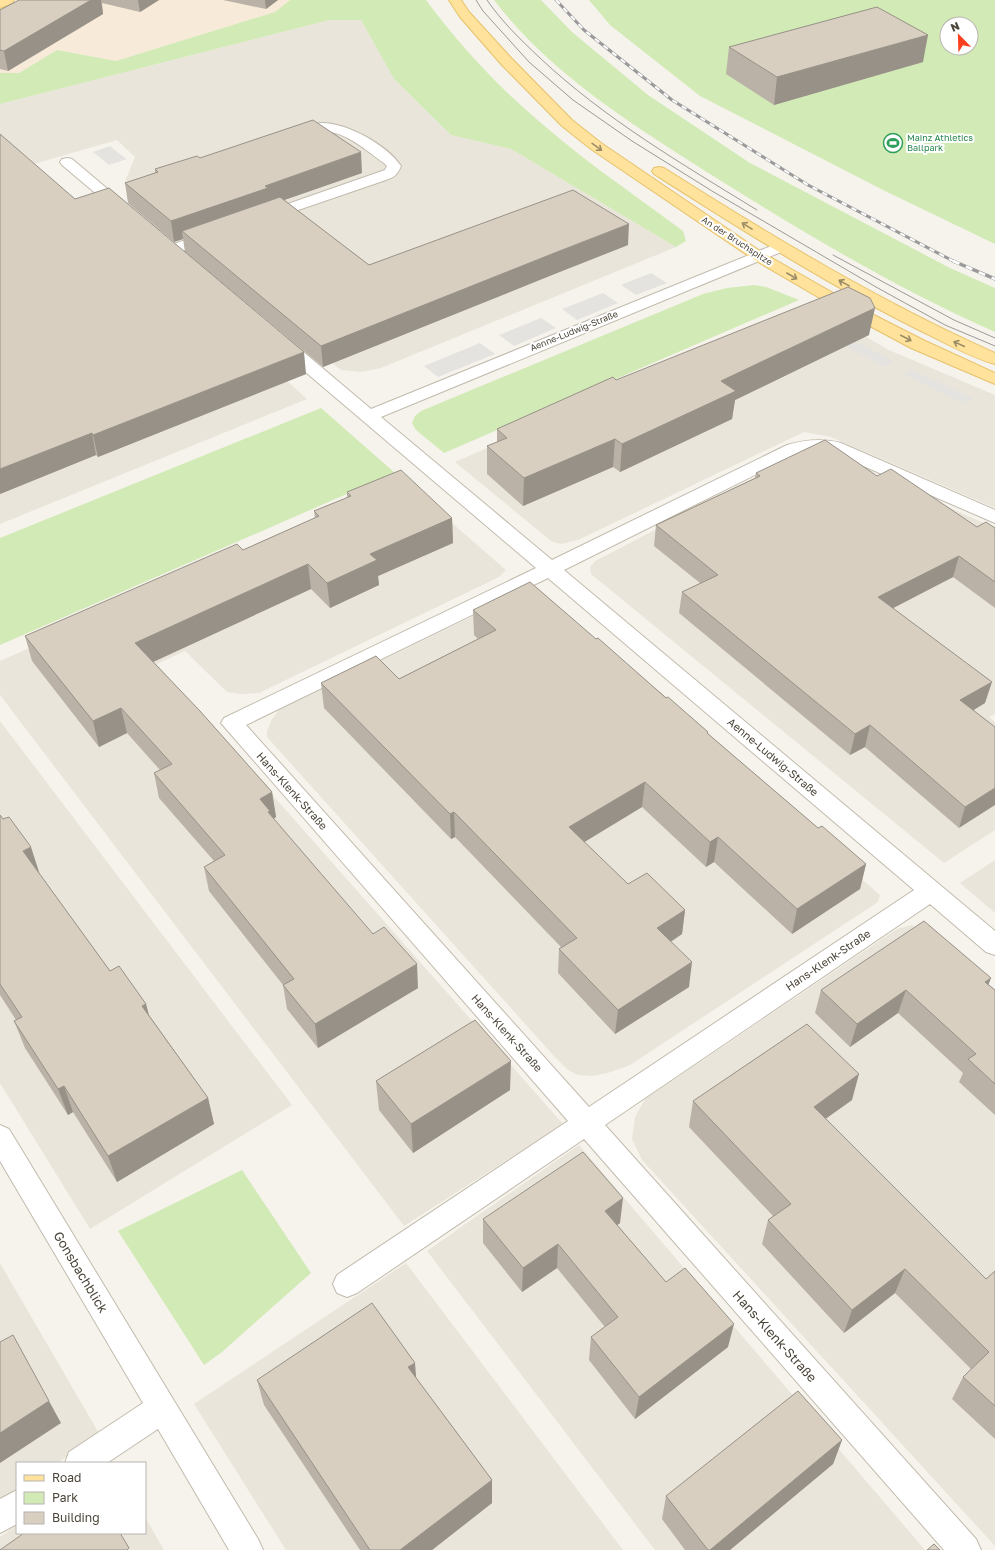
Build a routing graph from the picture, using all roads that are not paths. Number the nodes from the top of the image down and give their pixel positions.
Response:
1 (455, 0) edge
2 (507, 62) junction
3 (602, 133) dead end
4 (279, 139) edge
5 (615, 142) dead end
6 (67, 162) dead end
7 (120, 189) dead end
8 (105, 194) junction
9 (137, 221) edge
10 (252, 222) edge
11 (230, 229) edge
12 (780, 247) junction
13 (171, 250) edge
14 (758, 256) junction
15 (270, 333) edge
16 (995, 360) edge
17 (995, 378) edge
18 (369, 416) junction
19 (995, 517) edge
20 (550, 569) junction
21 (931, 890) junction
22 (995, 945) edge
23 (586, 1122) junction
24 (0, 1137) edge
25 (347, 1284) dead end
26 (162, 1408) junction
27 (81, 1462) edge
28 (16, 1507) edge
29 (0, 1517) edge
30 (247, 1550) edge
31 (965, 1550) edge

1 - 2 main road, An der Bruchspitze
2 - 3 main road, An der Bruchspitze
2 -> 14 main road, An der Bruchspitze
4 - 10 street
12 -> 5 main road, An der Bruchspitze
6 - 8 street
7 - 8 street
8 - 9 street
11 - 13 street
12 - 14 street, Aenne-Ludwig-Straße
16 -> 12 main road, An der Bruchspitze
14 -> 17 main road, An der Bruchspitze
14 - 18 street, Aenne-Ludwig-Straße
15 - 18 street, Aenne-Ludwig-Straße
18 - 20 street, Aenne-Ludwig-Straße
19 - 20 street
20 - 21 street, Aenne-Ludwig-Straße
20 - 23 street, Hans-Klenk-Straße
21 - 22 street, Aenne-Ludwig-Straße
21 - 23 street, Hans-Klenk-Straße
23 - 25 street
23 - 31 street, Hans-Klenk-Straße
24 - 26 street, Gonsbachblick
26 - 27 street
26 - 30 street, Gonsbachblick
28 - 29 street

